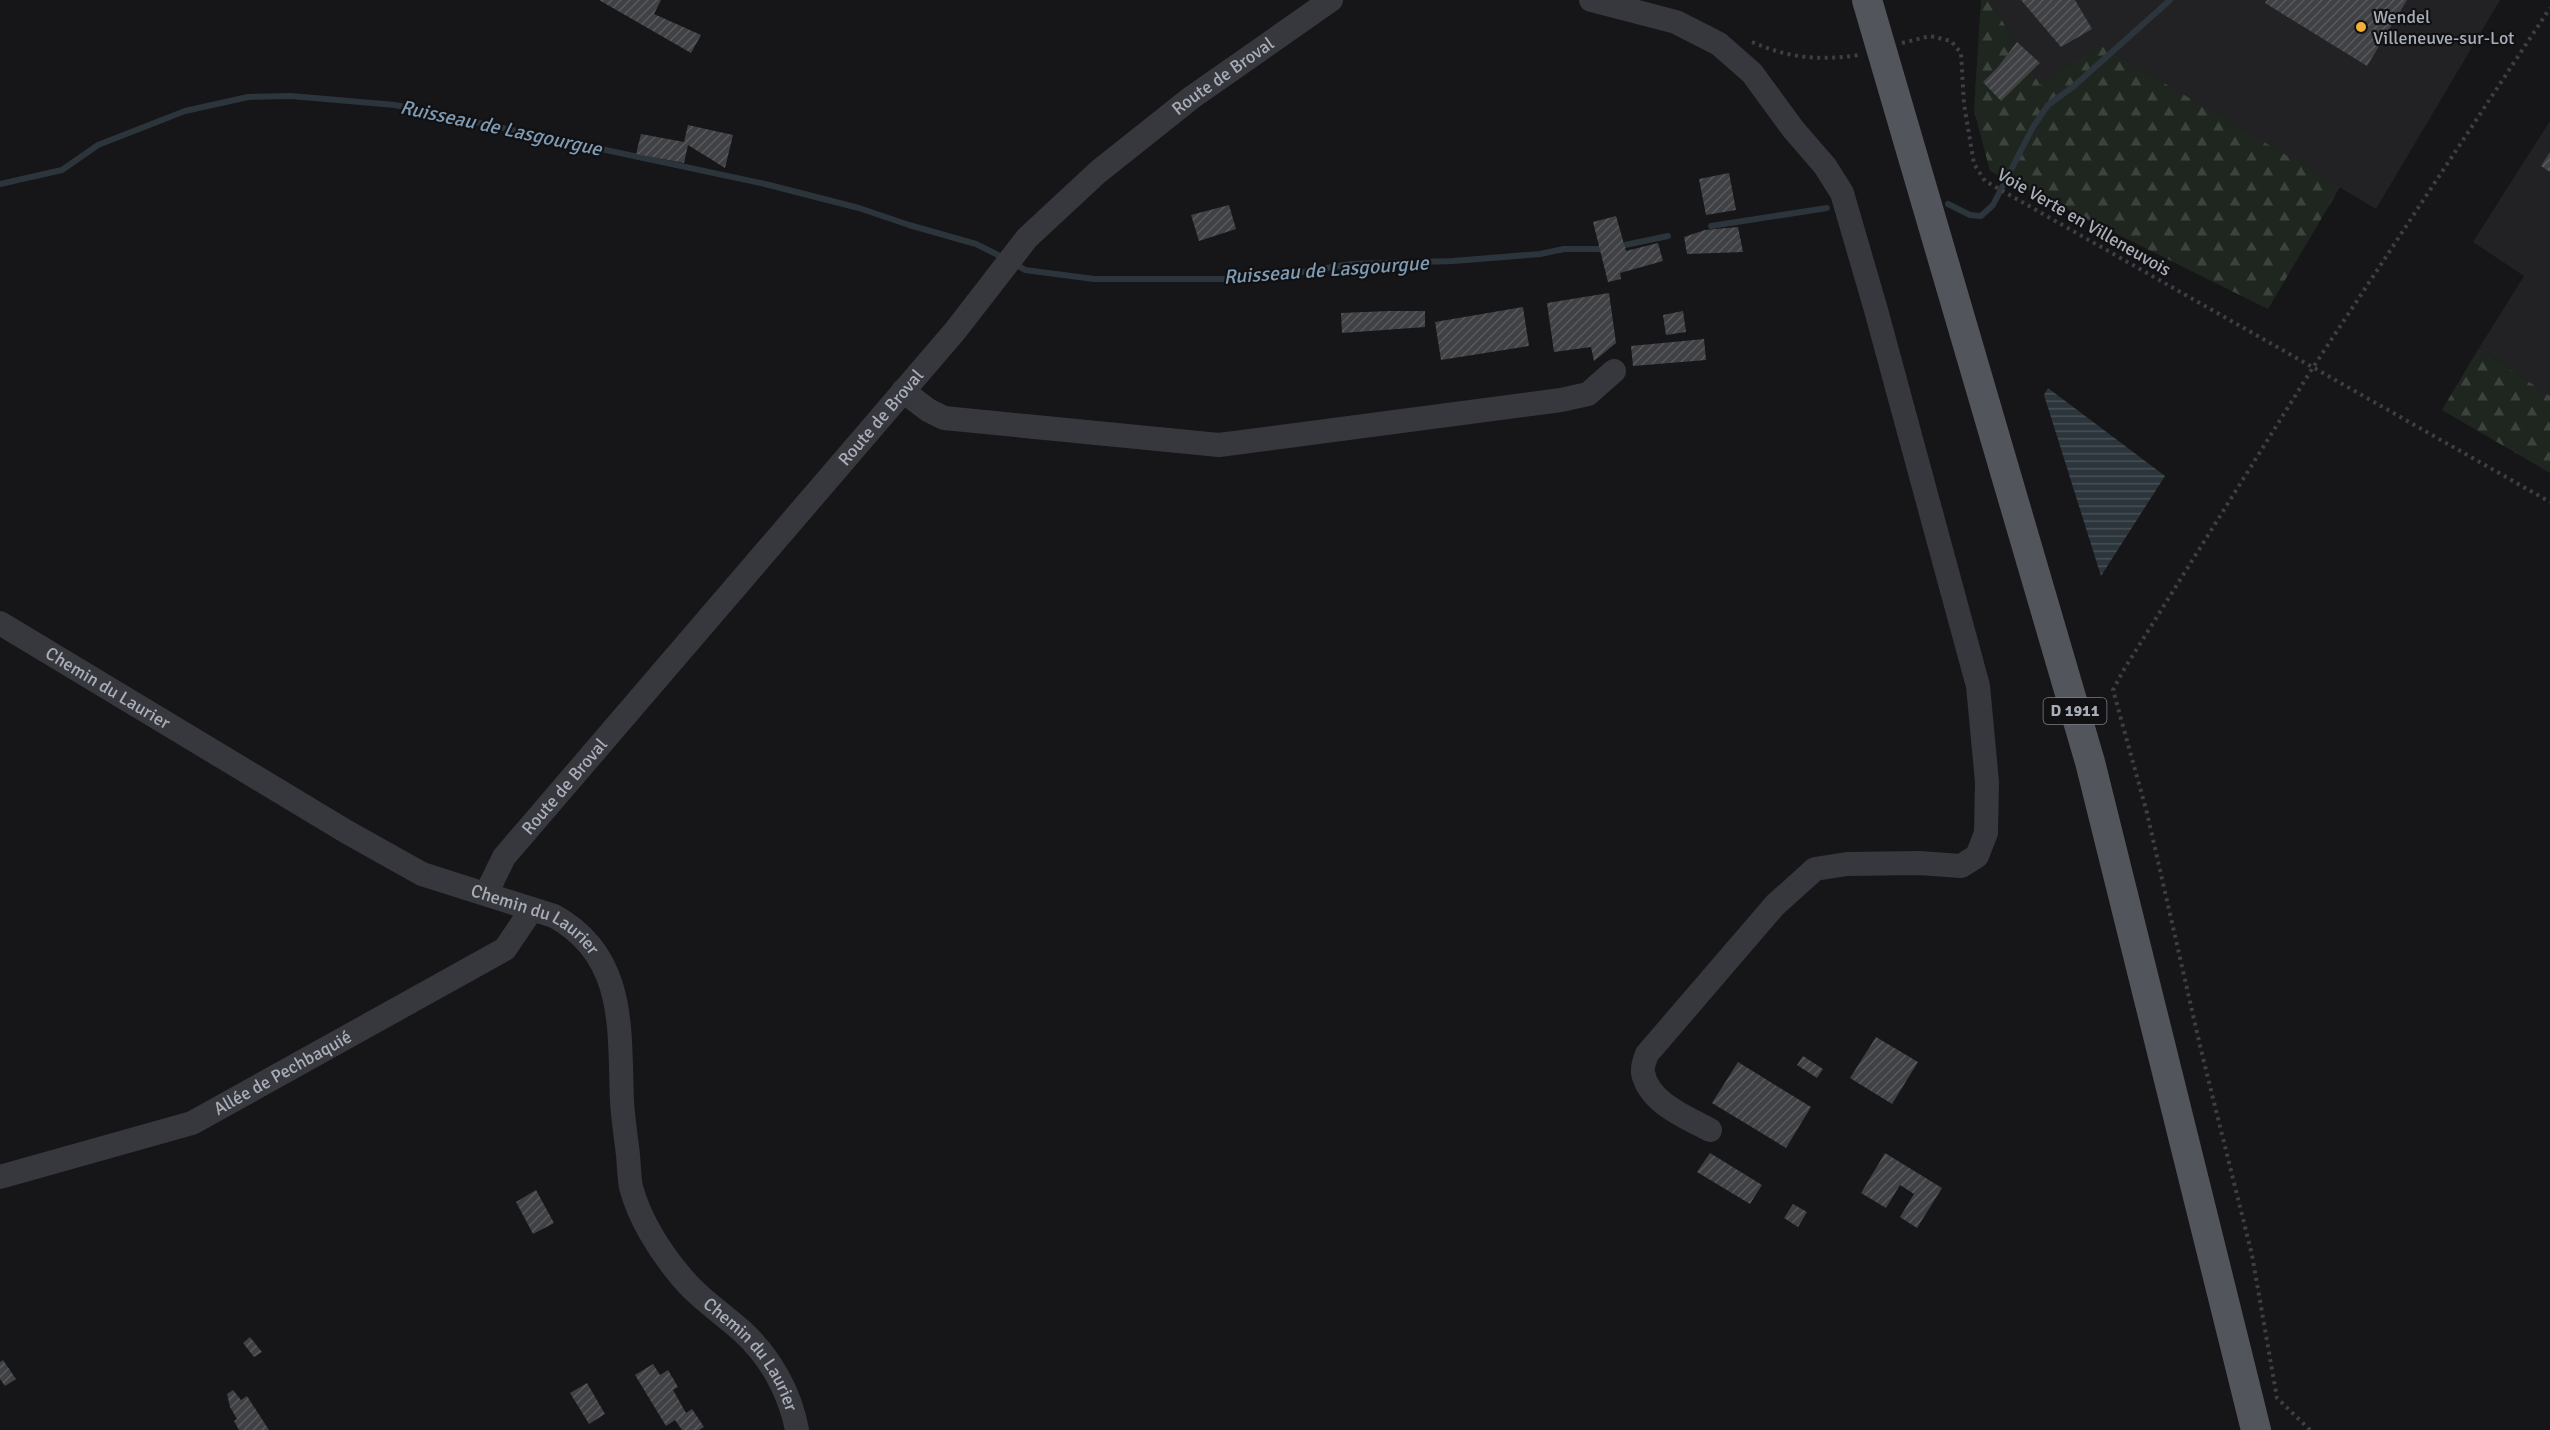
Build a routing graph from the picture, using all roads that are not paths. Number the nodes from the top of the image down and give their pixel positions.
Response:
1 (1332, 0) edge
2 (1591, 0) edge
3 (1866, 0) edge
4 (1614, 371) dead end
5 (903, 391) junction
6 (0, 623) edge
7 (486, 894) junction
8 (532, 909) junction
9 (1710, 1130) dead end
10 (0, 1177) edge
11 (797, 1430) edge
12 (2256, 1430) edge

1 - 5 street, Route de Broval
2 - 9 street
3 - 12 main road, D 1911
4 - 5 street
5 - 7 street, Route de Broval
6 - 7 street, Chemin du Laurier
7 - 8 street, Chemin du Laurier
8 - 10 street, Allée de Pechbaquié
8 - 11 street, Chemin du Laurier

